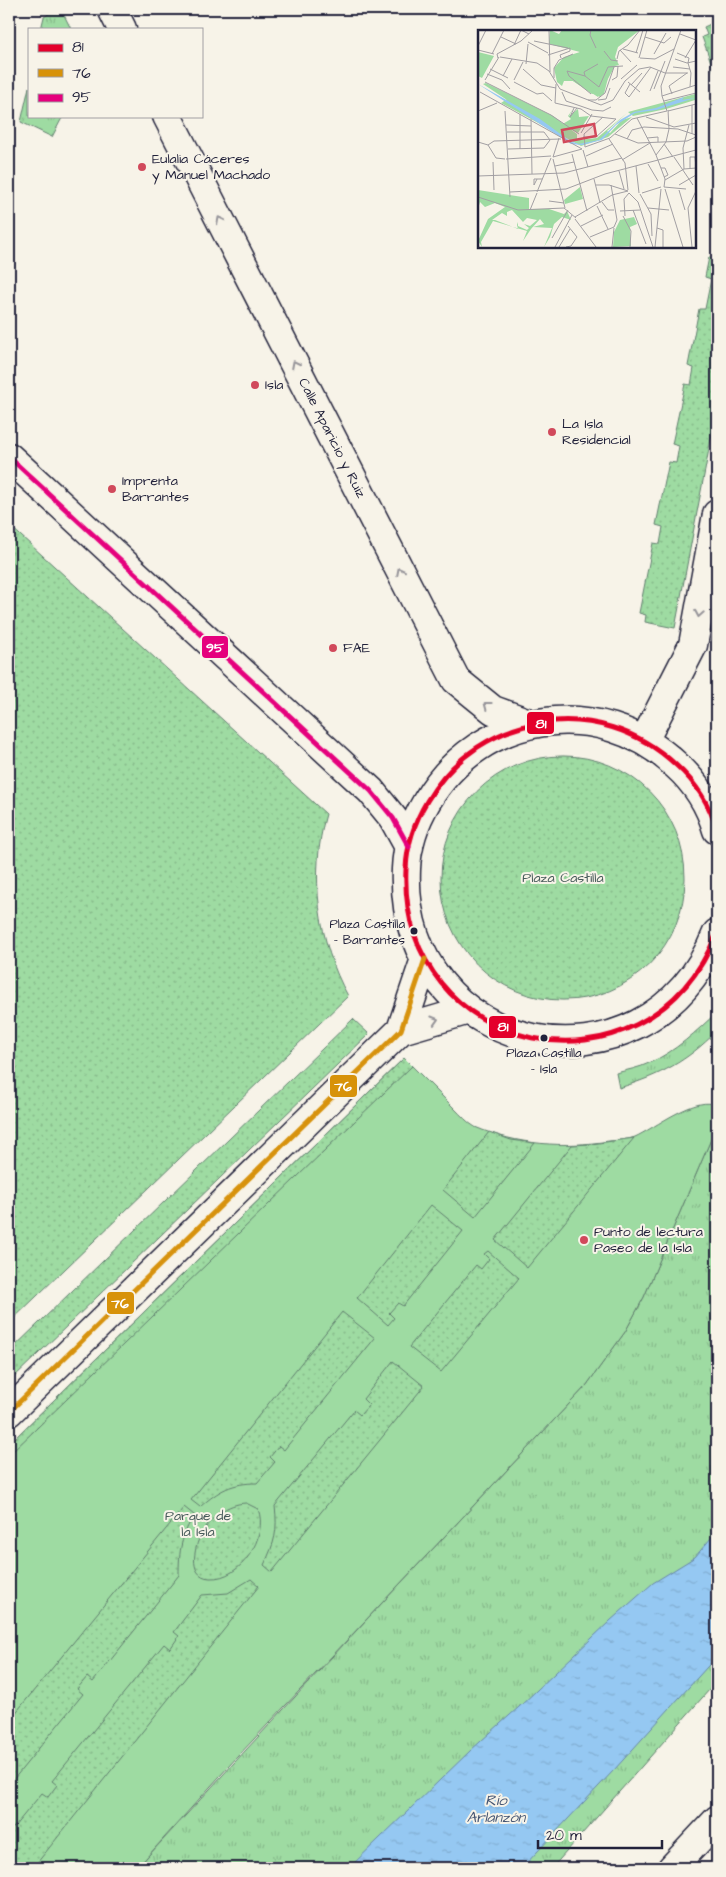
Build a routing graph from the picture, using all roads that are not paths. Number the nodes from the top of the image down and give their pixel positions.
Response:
1 (112, 9) edge
2 (122, 28) edge
3 (168, 118) edge
4 (9, 457) edge
5 (717, 514) edge
6 (532, 724) junction
7 (644, 741) junction
8 (717, 828) edge
9 (409, 848) junction
10 (717, 933) edge
11 (425, 959) junction
12 (469, 1010) junction
13 (401, 1030) junction
14 (9, 1412) edge
15 (717, 1820) edge
16 (672, 1868) edge

1 - 2 main road
6 -> 3 main road, Calle Aparicio y Ruiz
4 - 9 main road
5 -> 7 main road
6 - 7 main road
6 - 9 main road
7 - 8 main road
9 - 11 main road
10 - 12 main road
11 - 12 main road
11 - 13 main road
13 -> 12 main road
13 - 14 main road
15 - 16 main road

